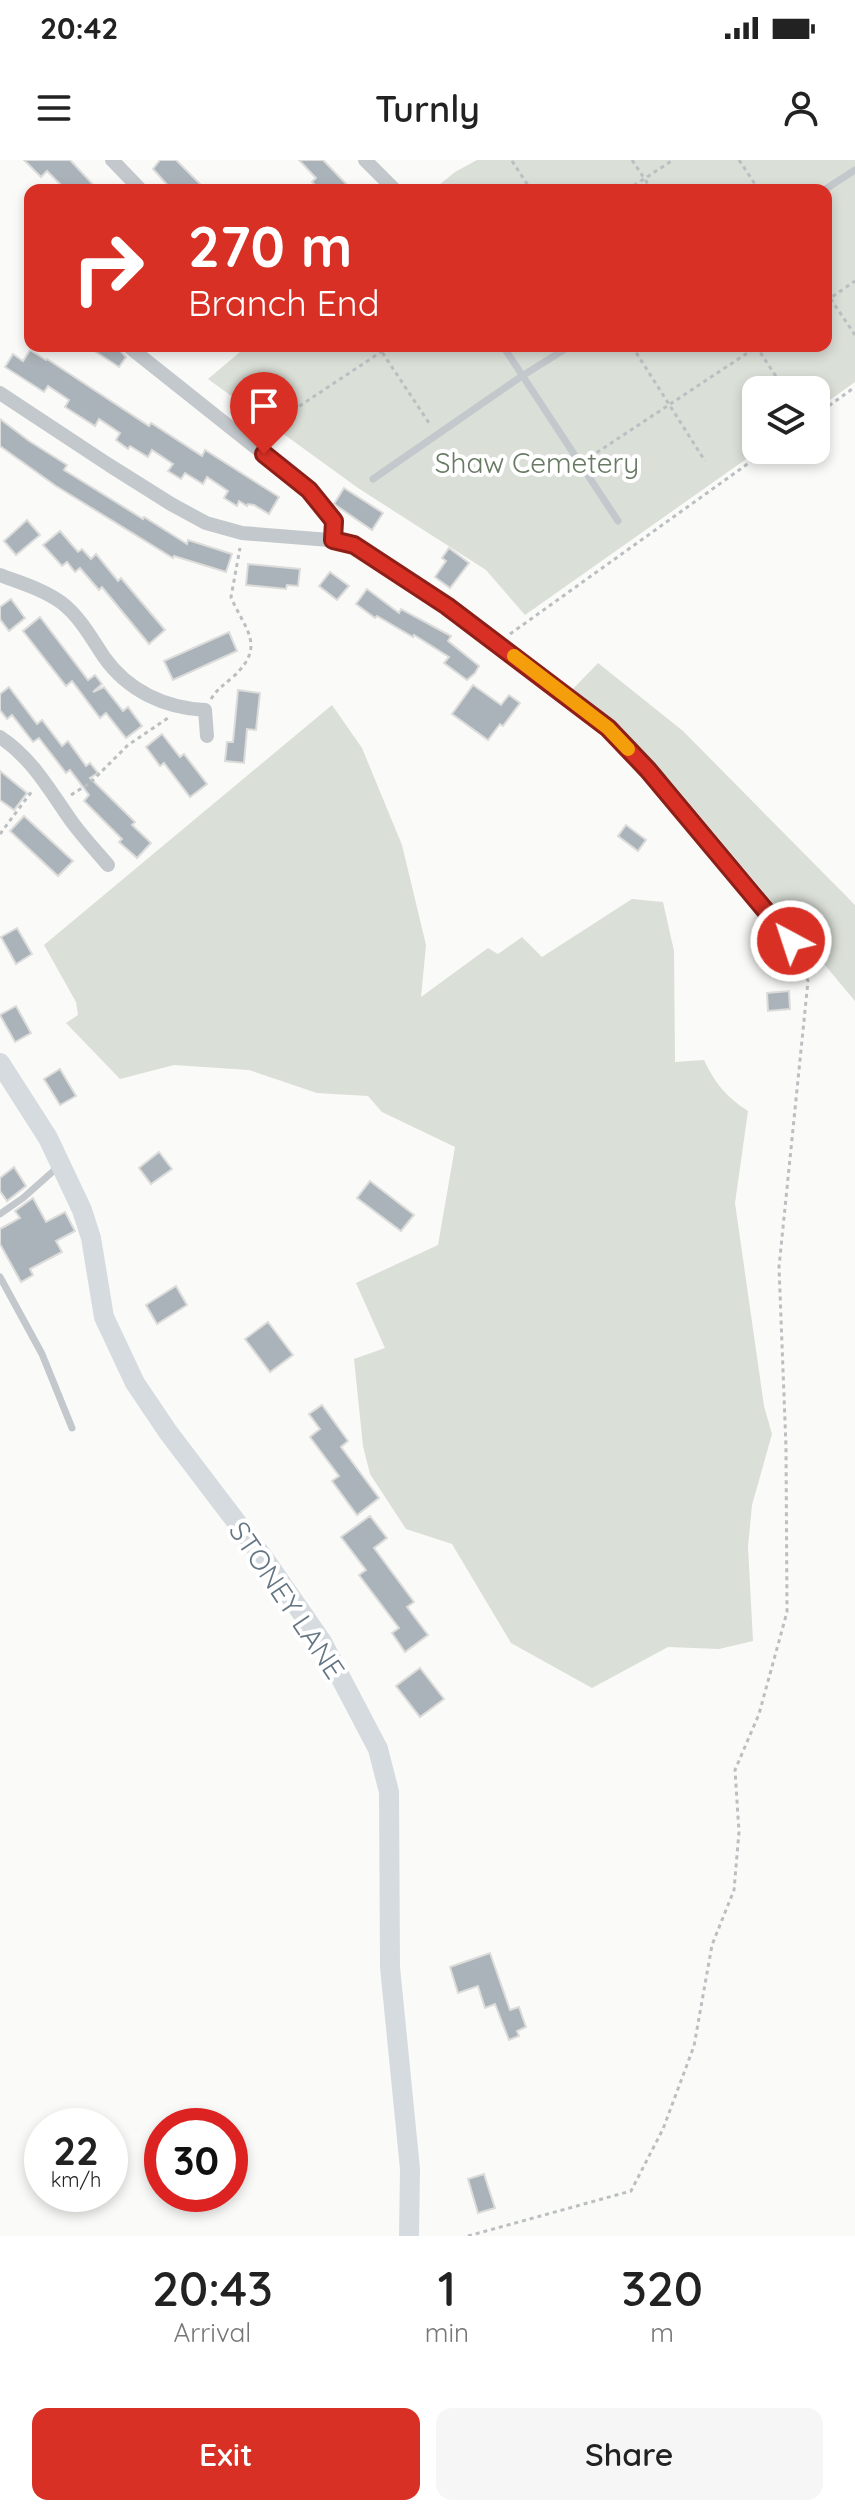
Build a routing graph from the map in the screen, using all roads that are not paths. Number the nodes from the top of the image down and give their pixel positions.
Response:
1 (112, 160) edge
2 (365, 160) edge
3 (855, 170) edge
4 (135, 184) edge
5 (389, 184) edge
6 (832, 185) edge
7 (136, 352) edge
8 (507, 352) edge
9 (560, 352) edge
10 (522, 376) junction
11 (0, 393) edge
12 (373, 479) dead end
13 (618, 521) dead end
14 (333, 540) junction
15 (0, 575) edge
16 (207, 736) dead end
17 (0, 737) edge
18 (108, 865) dead end
19 (791, 941) road end
20 (0, 1063) edge
21 (60, 1164) junction
22 (0, 1214) edge
23 (0, 1277) edge
24 (72, 1428) dead end
25 (409, 2236) edge

1 - 4 street
2 - 5 street
3 - 6 lane
7 - 14 street
8 - 10 lane
9 - 10 lane
10 - 12 lane
10 - 13 lane
11 - 14 street
14 - 19 street
15 - 16 street
17 - 18 street
20 - 21 street, STONEY LANE
21 - 22 lane
21 - 25 street, STONEY LANE
23 - 24 lane

